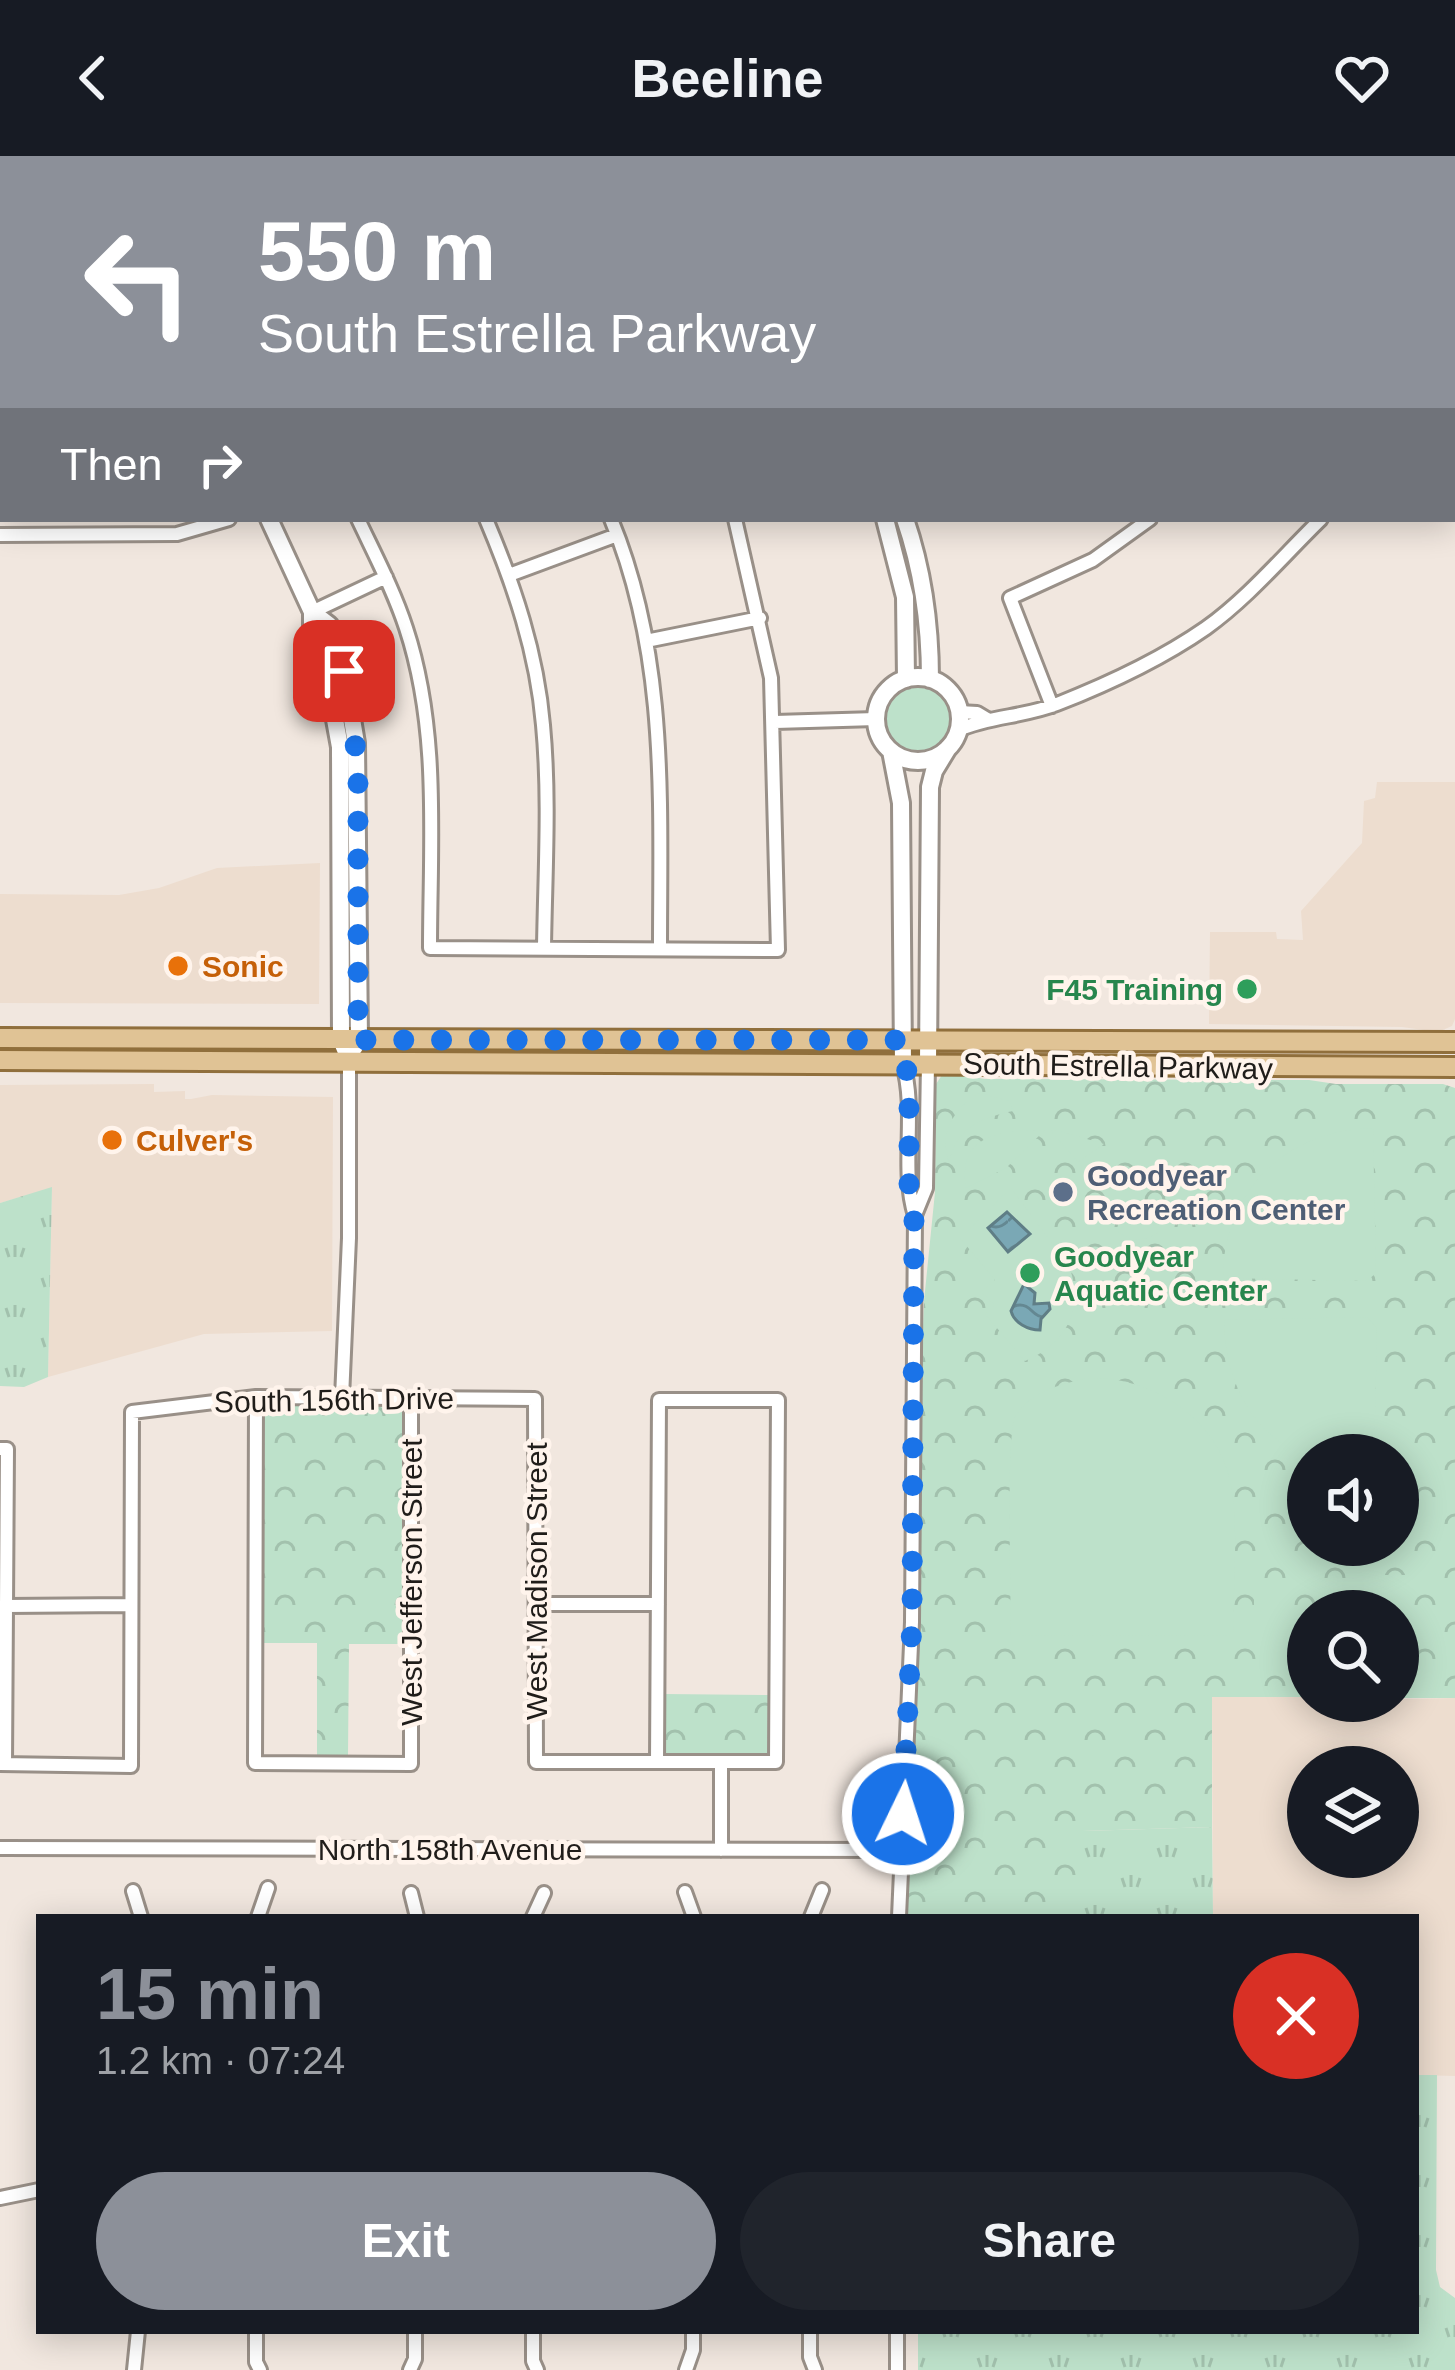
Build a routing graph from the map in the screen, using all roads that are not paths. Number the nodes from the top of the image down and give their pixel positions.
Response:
1 (114, 522) edge
2 (219, 522) edge
3 (270, 522) edge
4 (361, 522) edge
5 (487, 522) edge
6 (612, 522) edge
7 (736, 522) edge
8 (886, 522) edge
9 (906, 522) edge
10 (1146, 522) edge
11 (1318, 522) edge
12 (0, 535) edge
13 (617, 535) junction
14 (114, 536) junction
15 (509, 574) junction
16 (386, 578) junction
17 (312, 612) junction
18 (760, 618) junction
19 (646, 641) junction
20 (906, 679) junction
21 (930, 679) junction
22 (1052, 706) junction
23 (876, 719) junction
24 (958, 721) junction
25 (775, 722) junction
26 (948, 748) junction
27 (891, 751) junction
28 (902, 885) junction
29 (930, 885) junction
30 (544, 948) junction
31 (660, 948) junction
32 (0, 1038) edge
33 (64, 1038) junction
34 (350, 1040) junction
35 (902, 1040) junction
36 (928, 1040) junction
37 (1206, 1042) junction
38 (1455, 1042) edge
39 (349, 1059) junction
40 (0, 1060) edge
41 (64, 1060) junction
42 (928, 1063) junction
43 (902, 1064) junction
44 (1138, 1067) junction
45 (1455, 1067) edge
46 (914, 1216) junction
47 (256, 1397) junction
48 (342, 1398) junction
49 (411, 1399) junction
50 (536, 1399) joint
51 (3, 1449) edge
52 (536, 1604) junction
53 (658, 1604) junction
54 (130, 1605) junction
55 (6, 1606) junction
56 (657, 1762) junction
57 (721, 1762) junction
58 (3, 1764) edge
59 (0, 1848) edge
60 (721, 1850) junction
61 (899, 1850) junction
62 (268, 1888) dead end
63 (822, 1890) dead end
64 (133, 1891) dead end
65 (685, 1892) dead end
66 (411, 1893) dead end
67 (544, 1893) dead end
68 (140, 1914) edge
69 (259, 1914) edge
70 (416, 1914) edge
71 (534, 1914) edge
72 (693, 1914) edge
73 (812, 1914) edge
74 (899, 1914) edge
75 (36, 2191) edge
76 (0, 2198) edge
77 (138, 2334) edge
78 (256, 2334) edge
79 (415, 2334) edge
80 (533, 2334) edge
81 (693, 2334) edge
82 (810, 2334) edge
83 (897, 2334) edge
84 (134, 2370) edge
85 (260, 2370) edge
86 (410, 2370) edge
87 (538, 2370) edge
88 (686, 2370) edge
89 (815, 2370) edge
90 (897, 2370) edge

1 - 14 street
2 - 14 street
3 - 17 street
4 - 16 street
5 - 15 street
6 - 13 street
7 - 18 street
8 - 20 street
9 - 21 street
10 - 22 street
11 - 22 street
12 - 14 street
13 - 15 street
13 - 19 street
15 - 30 street
16 - 17 street
16 - 30 street
17 - 34 street
18 - 19 street
18 - 25 street
19 - 31 street
20 - 21 street
20 - 23 street
21 - 24 street
22 - 24 street
23 - 25 street
23 - 27 street
24 - 26 street
25 - 31 street
26 - 27 street
26 - 29 street
27 - 28 street
28 - 29 street
28 - 35 street
29 - 36 street
30 - 31 street
32 - 33 main road, South Estrella Parkway
33 - 34 main road, South Estrella Parkway
33 - 41 main road
34 - 35 main road, South Estrella Parkway
34 - 39 street
35 - 36 main road, South Estrella Parkway
35 - 43 street
36 - 37 main road, South Estrella Parkway
36 - 42 street
37 - 38 main road, South Estrella Parkway
37 - 44 main road
39 - 41 main road, South Estrella Parkway
39 - 43 main road, South Estrella Parkway
39 - 48 street
40 - 41 main road, South Estrella Parkway
42 - 43 main road, South Estrella Parkway
42 - 44 main road, South Estrella Parkway
42 - 46 street
43 - 46 street
44 - 45 main road, South Estrella Parkway
46 - 61 street
47 - 48 street, South 156th Drive
47 - 49 street, West Jefferson Street
47 - 54 street, South 156th Drive
48 - 49 street, South 156th Drive
49 - 50 street, South 156th Drive
50 - 52 street, West Madison Street
51 - 55 street
52 - 53 street
52 - 56 street, West Madison Street
53 - 56 street
53 - 57 street
54 - 55 street
54 - 58 street
55 - 58 street
56 - 57 street
57 - 60 street
59 - 60 street, North 158th Avenue
60 - 61 street, North 158th Avenue
61 - 74 street
62 - 69 street
63 - 73 street
64 - 68 street
65 - 72 street
66 - 70 street
67 - 71 street
75 - 76 street
77 - 84 street
78 - 85 street
79 - 86 street
80 - 87 street
81 - 88 street
82 - 89 street
83 - 90 street

